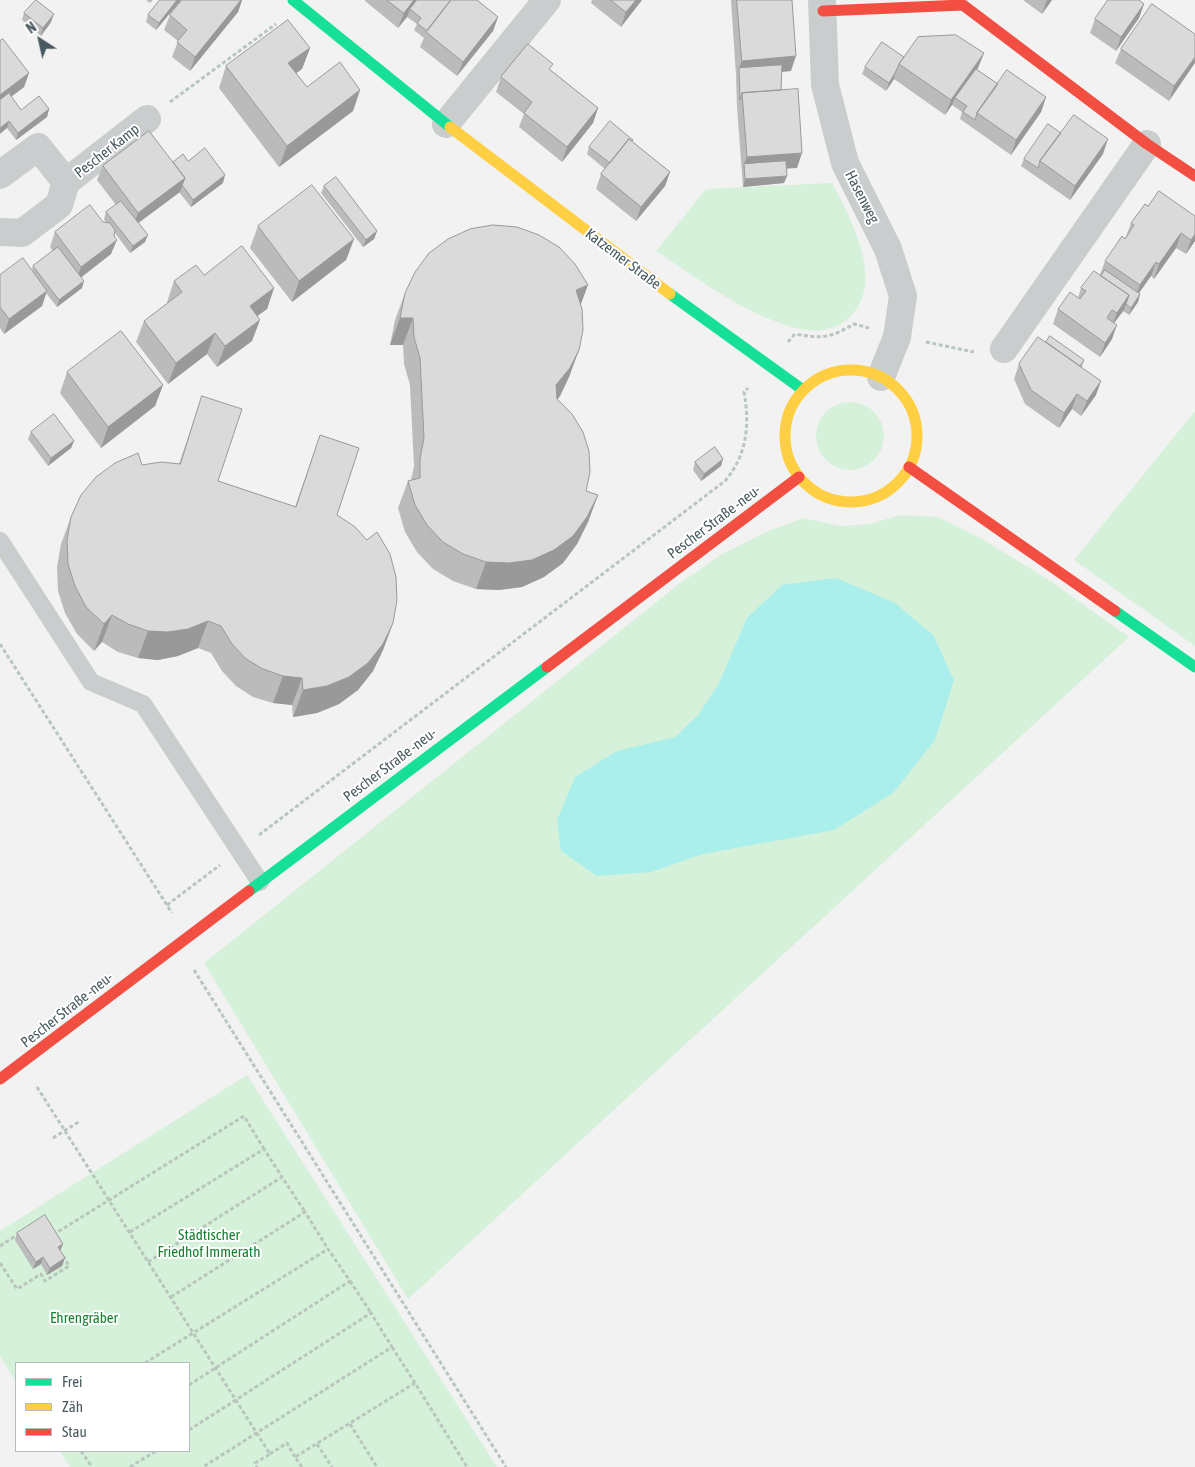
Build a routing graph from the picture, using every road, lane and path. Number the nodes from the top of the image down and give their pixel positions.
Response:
1 (547, 0) edge
2 (297, 3) edge
3 (823, 6) edge
4 (147, 119) joint
5 (446, 124) junction
6 (1147, 144) junction
7 (0, 175) edge
8 (1195, 176) edge
9 (66, 182) junction
10 (0, 232) edge
11 (897, 337) junction
12 (1004, 349) joint
13 (768, 364) junction
14 (881, 378) junction
15 (803, 390) junction
16 (909, 467) junction
17 (799, 477) junction
18 (0, 541) edge
19 (0, 644) edge
20 (1195, 666) edge
21 (239, 850) junction
22 (260, 882) junction
23 (177, 943) junction
24 (22, 1064) junction
25 (0, 1079) edge
26 (80, 1121) dead end
27 (65, 1131) junction
28 (53, 1138) dead end
29 (264, 1149) junction
30 (282, 1178) junction
31 (109, 1199) junction
32 (305, 1212) junction
33 (46, 1230) edge
34 (130, 1232) junction
35 (27, 1233) edge
36 (51, 1237) junction
37 (55, 1244) edge
38 (0, 1246) edge
39 (328, 1248) junction
40 (60, 1251) edge
41 (148, 1262) junction
42 (0, 1263) edge
43 (350, 1281) junction
44 (171, 1297) junction
45 (371, 1313) junction
46 (193, 1333) junction
47 (392, 1346) junction
48 (147, 1362) edge
49 (216, 1368) junction
50 (415, 1383) junction
51 (190, 1384) edge
52 (236, 1400) junction
53 (350, 1424) junction
54 (190, 1429) edge
55 (257, 1433) junction
56 (317, 1444) junction
57 (84, 1452) edge
58 (154, 1452) edge
59 (270, 1454) junction
60 (296, 1457) junction
61 (92, 1467) edge
62 (130, 1467) edge
63 (202, 1467) edge
64 (257, 1467) edge
65 (302, 1467) edge
66 (332, 1467) edge
67 (377, 1467) edge
68 (468, 1467) edge
69 (506, 1467) edge

1 - 5 street
2 - 4 path
2 - 5 street, Katzemer Straße
3 - 6 street, Hasenweg
3 - 11 street, Hasenweg
4 - 9 street, Pescher Kamp
5 - 13 street, Katzemer Straße
6 - 8 street, Hasenweg
6 - 12 street
7 - 9 street, Pescher Kamp
9 - 10 street, Pescher Kamp
11 - 12 path
11 - 13 path
11 - 14 street, Hasenweg
13 - 15 street, Katzemer Straße
13 - 21 path
14 - 15 street
14 - 16 street
15 - 17 street
16 - 17 street
16 - 20 street
17 - 22 street, Pescher Straße -neu-
18 - 21 lane
19 - 21 path
21 - 22 lane
22 - 23 street, Pescher Straße -neu-
23 - 24 street, Pescher Straße -neu-
23 - 69 path
24 - 25 street, Pescher Straße -neu-
24 - 27 path
26 - 27 path
27 - 28 path
27 - 31 path
29 - 30 path
29 - 31 path
29 - 34 path
30 - 32 path
30 - 41 path
31 - 34 path
31 - 36 path
32 - 39 path
32 - 44 path
33 - 36 path
34 - 41 path
35 - 38 path
36 - 37 path
39 - 43 path
39 - 46 path
40 - 42 path
41 - 44 path
43 - 45 path
43 - 49 path
44 - 46 path
45 - 47 path
45 - 52 path
46 - 48 path
46 - 49 path
47 - 50 path
47 - 55 path
49 - 51 path
49 - 52 path
50 - 53 path
50 - 68 path
52 - 54 path
52 - 55 path
53 - 56 path
53 - 67 path
55 - 59 path
55 - 63 path
56 - 60 path
56 - 66 path
57 - 61 path
58 - 62 path
59 - 60 path
59 - 64 path
60 - 65 path

